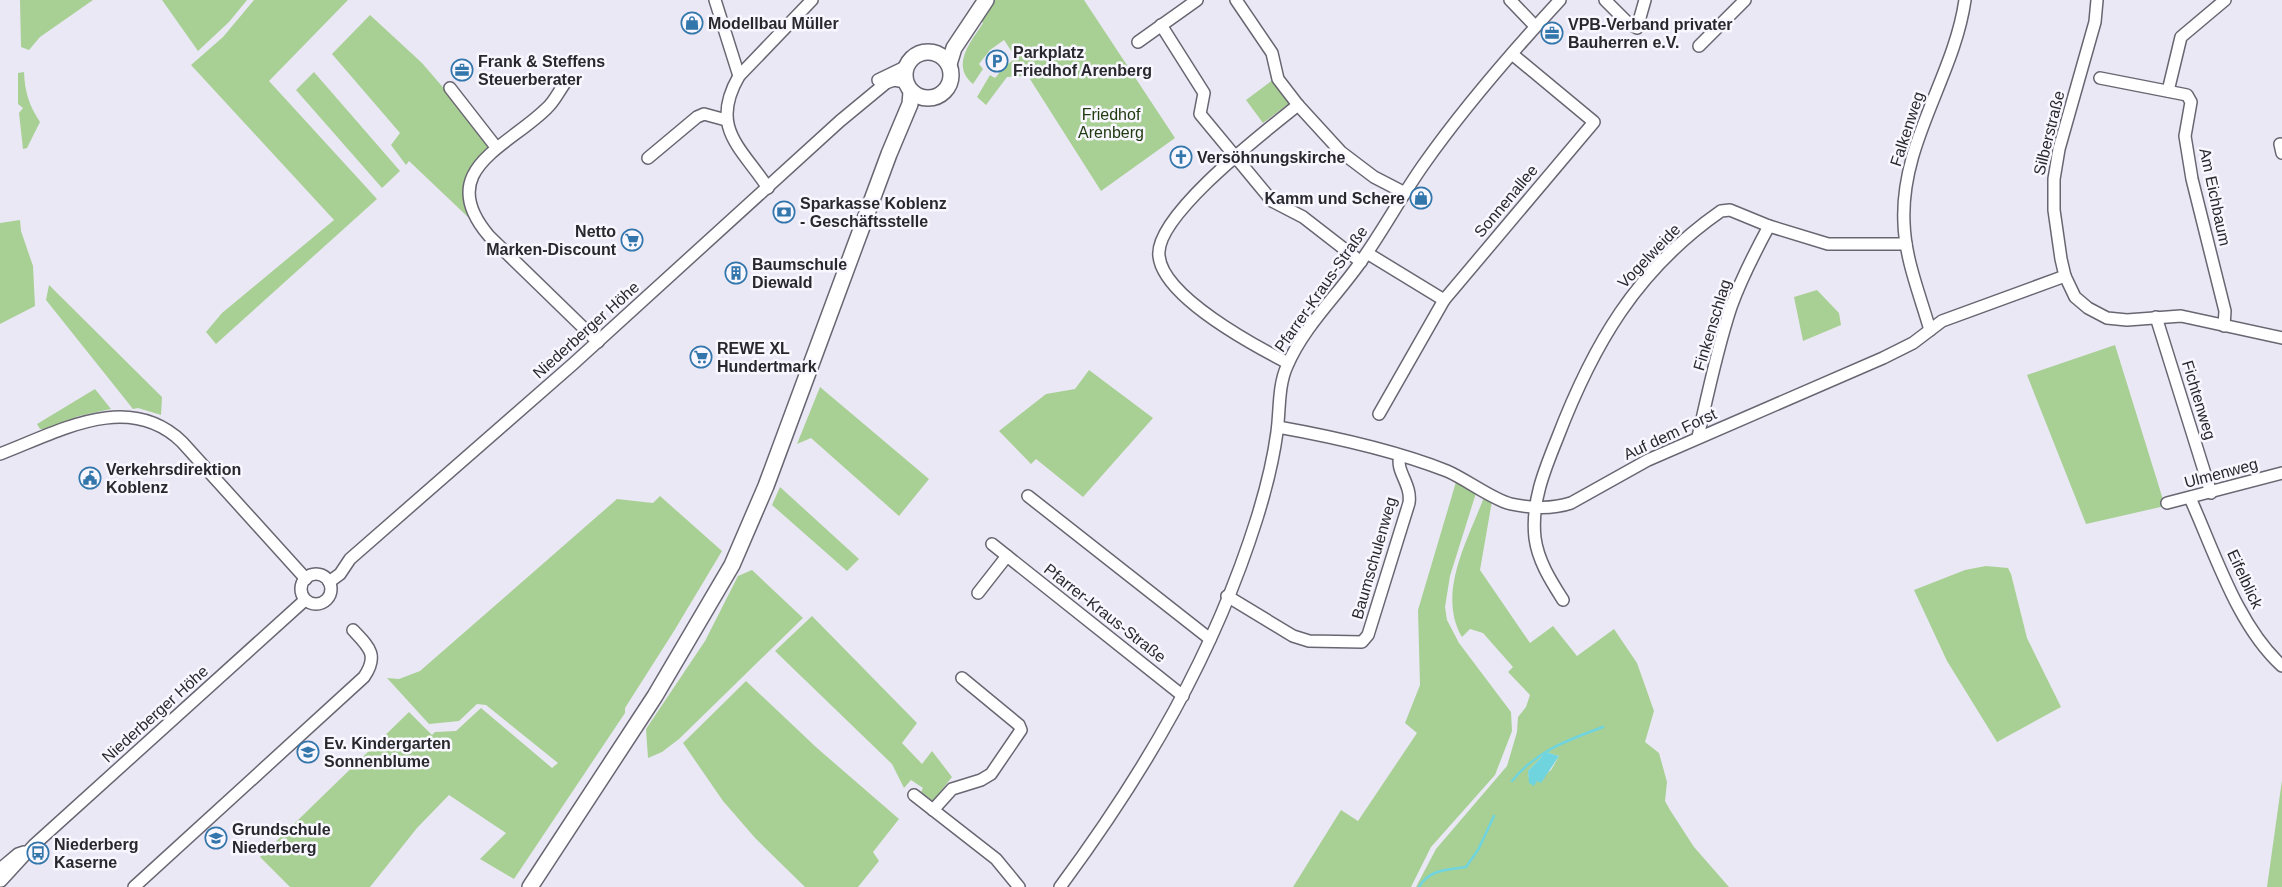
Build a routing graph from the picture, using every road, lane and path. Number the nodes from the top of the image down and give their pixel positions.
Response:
1 (715, 0) edge
2 (812, 0) edge
3 (979, 0) edge
4 (986, 0) edge
5 (1197, 0) edge
6 (1236, 0) edge
7 (1510, 0) edge
8 (1560, 0) edge
9 (1606, 0) edge
10 (1645, 0) edge
11 (1745, 0) edge
12 (1965, 0) edge
13 (2097, 0) edge
14 (2225, 0) edge
15 (1161, 25) junction
16 (1536, 26) junction
17 (1138, 42) dead end
18 (1699, 46) dead end
19 (937, 53) junction
20 (1512, 54) junction
21 (948, 64) junction
22 (739, 76) junction
23 (2100, 78) dead end
24 (907, 80) junction
25 (565, 83) dead end
26 (450, 88) dead end
27 (2168, 91) junction
28 (926, 98) junction
29 (1298, 104) junction
30 (726, 120) junction
31 (496, 147) junction
32 (648, 158) dead end
33 (1235, 158) junction
34 (886, 166) junction
35 (768, 188) junction
36 (1405, 193) junction
37 (1769, 226) junction
38 (1906, 244) junction
39 (1364, 258) junction
40 (2066, 276) junction
41 (1444, 300) junction
42 (2156, 317) junction
43 (2224, 326) junction
44 (1930, 330) junction
45 (2282, 338) edge
46 (598, 342) junction
47 (1288, 362) junction
48 (1379, 414) dead end
49 (1278, 427) junction
50 (1698, 437) junction
51 (0, 454) edge
52 (1400, 456) junction
53 (2281, 477) edge
54 (2211, 493) junction
55 (1028, 496) dead end
56 (2190, 498) junction
57 (2167, 503) dead end
58 (1534, 506) junction
59 (992, 544) dead end
60 (1007, 556) junction
61 (306, 579) junction
62 (327, 579) junction
63 (978, 594) dead end
64 (1228, 596) junction
65 (305, 600) junction
66 (1563, 600) dead end
67 (353, 630) dead end
68 (1210, 639) junction
69 (2282, 650) edge
70 (2278, 662) edge
71 (962, 678) dead end
72 (1183, 696) junction
73 (914, 795) dead end
74 (933, 810) junction
75 (1, 879) edge
76 (134, 887) edge
77 (530, 887) edge
78 (1019, 887) edge
79 (1060, 887) edge

1 - 22 street
2 - 22 street
3 - 19 main road
4 - 21 main road
5 - 15 street
6 - 29 street
7 - 16 street
8 - 16 street, Pfarrer-Kraus-Straße
9 - 10 street
11 - 18 street
12 - 38 street, Falkenweg
13 - 40 street, Silberstraße
14 - 27 street
15 - 17 street
15 - 33 street
16 - 20 street, Pfarrer-Kraus-Straße
19 - 21 main road
19 - 24 main road
20 - 36 street, Pfarrer-Kraus-Straße
20 - 41 street, Sonnenallee
21 - 28 main road
22 - 30 street
23 - 27 street, Am Eichbaum
24 - 28 main road
24 - 34 main road
24 - 35 street, Niederberger Höhe
25 - 31 street
26 - 31 street
27 - 43 street, Am Eichbaum
28 - 34 main road
29 - 33 street
29 - 36 street
30 - 32 street
30 - 35 street
31 - 46 street
33 - 39 street
33 - 47 street
34 - 77 main road
35 - 46 street, Niederberger Höhe
36 - 39 street, Pfarrer-Kraus-Straße
37 - 38 street, Vogelweide
37 - 50 street, Finkenschlag
37 - 58 street, Vogelweide
38 - 44 street, Falkenweg
39 - 41 street
39 - 47 street, Pfarrer-Kraus-Straße
40 - 42 street, Silberstraße
40 - 44 street, Auf dem Forst
41 - 48 street, Sonnenallee
42 - 43 street, Silberstraße
42 - 54 street, Fichtenweg
43 - 45 street, Silberstraße
44 - 50 street, Auf dem Forst
46 - 62 street, Niederberger Höhe
47 - 49 street, Pfarrer-Kraus-Straße
49 - 52 street, Auf dem Forst
49 - 64 street, Pfarrer-Kraus-Straße
50 - 58 street, Auf dem Forst
51 - 61 street
52 - 58 street, Auf dem Forst
52 - 64 street, Baumschulenweg
53 - 54 street, Ulmenweg
54 - 56 street, Ulmenweg
55 - 68 street
56 - 57 street, Ulmenweg
56 - 70 street, Eifelblick
58 - 66 street
59 - 60 street, Pfarrer-Kraus-Straße
60 - 63 street
60 - 72 street, Pfarrer-Kraus-Straße
61 - 62 street
61 - 65 street
62 - 65 street
64 - 68 street, Pfarrer-Kraus-Straße
65 - 75 street, Niederberger Höhe
67 - 76 street
68 - 72 street, Pfarrer-Kraus-Straße
69 - 70 street
71 - 74 street
72 - 79 street, Pfarrer-Kraus-Straße
73 - 74 street
74 - 78 street

